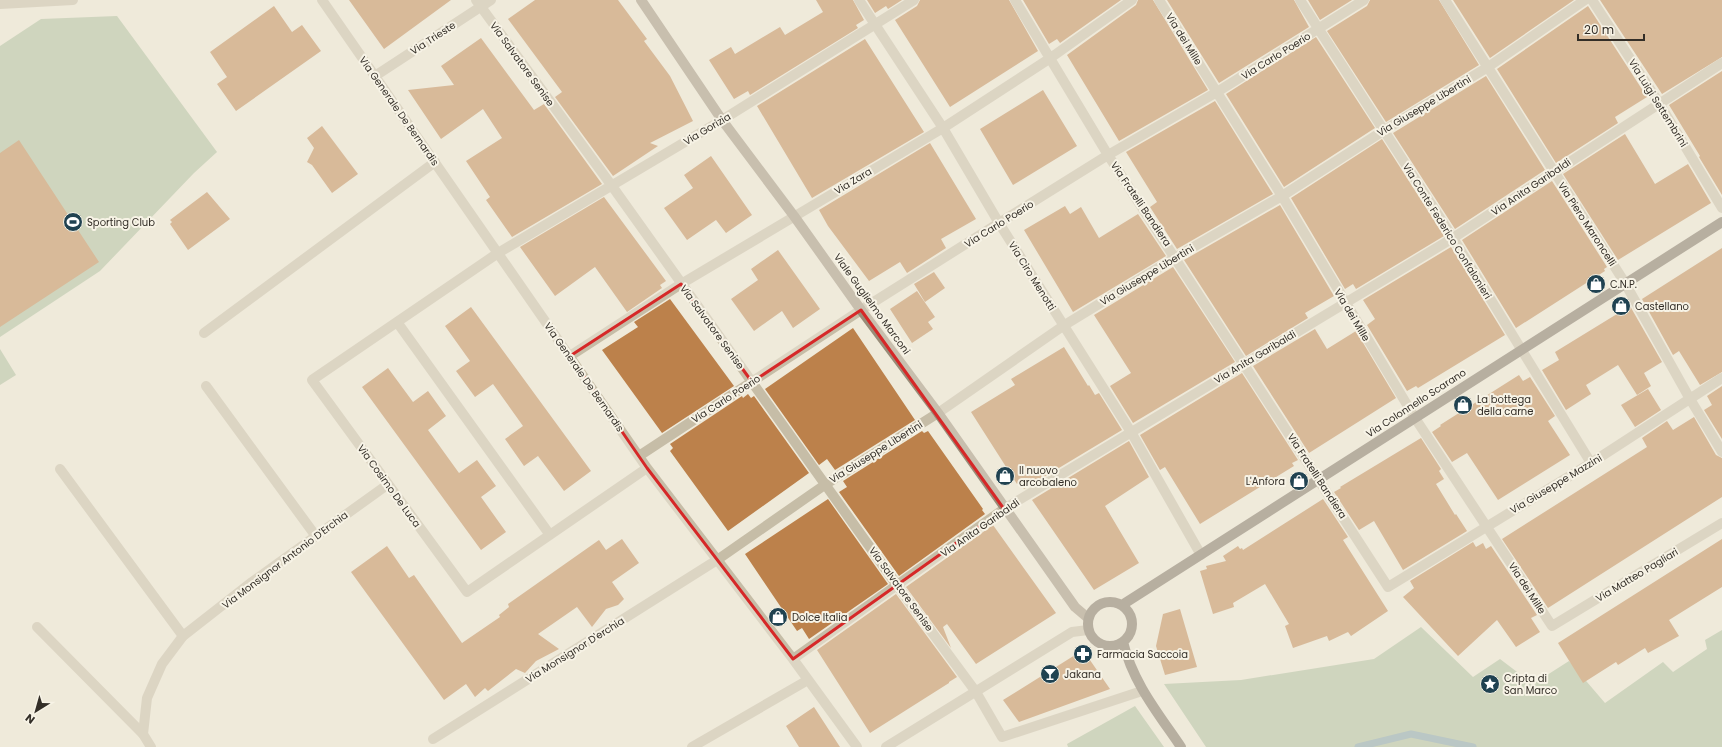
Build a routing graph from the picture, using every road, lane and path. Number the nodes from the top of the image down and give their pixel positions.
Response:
1 (72, 0) edge
2 (322, 0) edge
3 (491, 0) edge
4 (640, 0) edge
5 (859, 0) edge
6 (914, 0) edge
7 (1015, 0) edge
8 (1132, 0) edge
9 (1159, 0) edge
10 (1300, 0) edge
11 (1364, 0) edge
12 (1445, 0) edge
13 (1585, 0) edge
14 (1592, 0) edge
15 (478, 3) edge
16 (0, 4) edge
17 (874, 24) junction
18 (1319, 30) junction
19 (1049, 59) junction
20 (1722, 63) edge
21 (1488, 68) junction
22 (375, 76) junction
23 (1217, 92) junction
24 (1658, 103) junction
25 (722, 120) junction
26 (943, 128) junction
27 (1383, 131) junction
28 (1108, 155) junction
29 (435, 162) junction
30 (1553, 172) junction
31 (612, 186) junction
32 (1282, 196) junction
33 (1722, 208) edge
34 (794, 216) junction
35 (1722, 222) edge
36 (999, 223) junction
37 (1453, 238) junction
38 (498, 253) junction
39 (1176, 257) junction
40 (1625, 283) junction
41 (681, 284) junction
42 (1345, 303) junction
43 (861, 310) junction
44 (397, 322) junction
45 (1063, 326) junction
46 (204, 333) dead end
47 (1522, 350) junction
48 (570, 356) junction
49 (1245, 364) junction
50 (1722, 378) edge
51 (752, 382) junction
52 (206, 386) dead end
53 (1690, 399) junction
54 (938, 413) junction
55 (1415, 418) junction
56 (1131, 432) junction
57 (1722, 452) edge
58 (639, 456) junction
59 (1591, 463) junction
60 (647, 468) junction
61 (60, 470) dead end
62 (1320, 479) junction
63 (826, 484) junction
64 (387, 485) junction
65 (1004, 509) junction
66 (1722, 523) edge
67 (1487, 526) junction
68 (315, 535) junction
69 (550, 535) junction
70 (1201, 555) junction
71 (717, 560) junction
72 (897, 585) junction
73 (1388, 587) joint
74 (1122, 605) junction
75 (1088, 618) junction
76 (1552, 626) joint
77 (37, 627) dead end
78 (1088, 630) junction
79 (183, 636) junction
80 (1123, 642) junction
81 (793, 659) junction
82 (808, 680) junction
83 (1142, 691) junction
84 (976, 692) junction
85 (143, 734) junction
86 (433, 739) dead end
87 (151, 747) edge
88 (692, 747) edge
89 (857, 747) edge
90 (886, 747) edge
91 (1181, 747) edge

1 - 16 street
2 - 22 street, Via Generale De Bernardis
3 - 15 street, Via Trieste
4 - 25 street, Viale Guglielmo Marconi
5 - 17 street, Via Ciro Menotti
6 - 17 street, Via Gorizia
7 - 19 street, Via Fratelli Bandiera
8 - 19 street, Via Zara
9 - 23 street, Via dei Mille
10 - 18 street, Via Conte Federico Confalonieri
11 - 18 street, Via Carlo Poerio
12 - 21 street, Via Piero Maroncelli
13 - 21 street, Via Giuseppe Libertini
14 - 24 street, Via Luigi Settembrini
15 - 22 street, Via Trieste
15 - 31 street, Via Salvatore Senise
17 - 25 street, Via Gorizia
17 - 26 street, Via Ciro Menotti
18 - 23 street, Via Carlo Poerio
18 - 27 street, Via Conte Federico Confalonieri
19 - 26 street, Via Zara
19 - 28 street, Via Fratelli Bandiera
20 - 24 street, Via Anita Garibaldi
21 - 27 street, Via Giuseppe Libertini
21 - 30 street, Via Piero Maroncelli
22 - 29 street, Via Generale De Bernardis
23 - 28 street, Via Carlo Poerio
23 - 32 street, Via dei Mille
24 - 30 street, Via Anita Garibaldi
24 - 33 street, Via Luigi Settembrini
25 - 31 street, Via Gorizia
25 - 34 street, Viale Guglielmo Marconi
26 - 34 street, Via Zara
26 - 36 street, Via Ciro Menotti
27 - 32 street, Via Giuseppe Libertini
27 - 37 street, Via Conte Federico Confalonieri
28 - 36 street, Via Carlo Poerio
28 - 39 street, Via Fratelli Bandiera
29 - 38 street, Via Generale De Bernardis
29 - 46 street
30 - 37 street, Via Anita Garibaldi
30 - 40 street, Via Piero Maroncelli
31 - 38 street, Via Gorizia
31 - 41 street, Via Salvatore Senise
32 - 39 street, Via Giuseppe Libertini
32 - 42 street, Via dei Mille
34 - 41 street, Via Zara
34 - 43 street, Viale Guglielmo Marconi
35 - 40 main road, Via Colonnello Scarano
36 - 43 street, Via Carlo Poerio
36 - 45 street, Via Ciro Menotti
37 - 42 street, Via Anita Garibaldi
37 - 47 street, Via Conte Federico Confalonieri
38 - 44 street, Via Cosimo De Luca
38 - 48 street, Via Generale De Bernardis
39 - 45 street, Via Giuseppe Libertini
39 - 49 street, Via Fratelli Bandiera
40 - 47 main road, Via Colonnello Scarano
40 - 53 street, Via Piero Maroncelli
41 - 48 street, Via Zara
41 - 51 street, Via Salvatore Senise
42 - 49 street, Via Anita Garibaldi
42 - 55 street, Via dei Mille
43 - 51 street, Via Carlo Poerio
43 - 54 street, Viale Guglielmo Marconi
44 - 64 street, Via Cosimo De Luca
44 - 69 street
45 - 54 street, Via Giuseppe Libertini
45 - 56 street, Via Ciro Menotti
47 - 55 main road, Via Colonnello Scarano
47 - 59 street, Via Conte Federico Confalonieri
48 - 58 street, Via Generale De Bernardis
49 - 56 street, Via Anita Garibaldi
49 - 62 street, Via Fratelli Bandiera
50 - 53 street, Via Giuseppe Mazzini
51 - 58 street, Via Carlo Poerio
51 - 63 street, Via Salvatore Senise
52 - 68 street
53 - 57 street, Via Piero Maroncelli
53 - 59 street, Via Giuseppe Mazzini
54 - 63 street, Via Giuseppe Libertini
54 - 65 street, Viale Guglielmo Marconi
55 - 62 main road, Via Colonnello Scarano
55 - 67 street, Via dei Mille
56 - 65 street, Via Anita Garibaldi
56 - 70 street, Via Ciro Menotti
58 - 60 street, Via Generale De Bernardis
59 - 67 street, Via Giuseppe Mazzini
60 - 69 street, Via Cosimo De Luca
60 - 71 street, Via Generale De Bernardis
61 - 79 street
62 - 70 main road, Via Colonnello Scarano
62 - 73 street, Via Fratelli Bandiera
63 - 71 street, Via Giuseppe Libertini
63 - 72 street, Via Salvatore Senise
64 - 68 street, Via Monsignor Antonio D'Erchia
64 - 69 street, Via Cosimo De Luca
65 - 72 street, Via Anita Garibaldi
65 - 75 street, Viale Guglielmo Marconi
66 - 76 street, Via Matteo Pagliari
67 - 73 street, Via Giuseppe Mazzini
67 - 76 street, Via dei Mille
68 - 79 street, Via Monsignor Antonio D'Erchia
70 - 74 main road, Via Colonnello Scarano
71 - 81 street, Via Generale De Bernardis
71 - 86 street, Via Monsignor D'erchia
72 - 81 street, Via Anita Garibaldi
72 - 84 street, Via Salvatore Senise
74 - 75 main road
74 - 80 main road
75 - 78 main road
77 - 85 street
78 - 80 main road
78 - 84 street
79 - 85 street, Via Monsignor Antonio D'Erchia
80 - 83 main road
81 - 82 street, Via Generale De Bernardis
82 - 88 street
82 - 89 street, Via Generale De Bernardis
83 - 84 street, Via Salvatore Senise
83 - 91 main road
84 - 90 street
85 - 87 street

